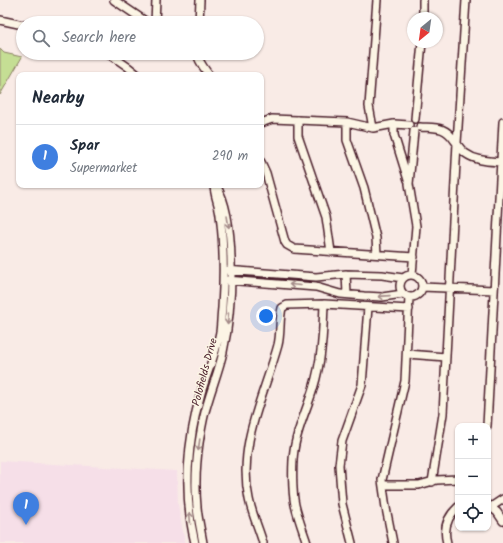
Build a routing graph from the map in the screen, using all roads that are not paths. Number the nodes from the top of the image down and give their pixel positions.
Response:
1 (114, 0) edge
2 (156, 0) edge
3 (200, 0) edge
4 (377, 0) edge
5 (423, 0) edge
6 (466, 0) edge
7 (423, 12) edge
8 (138, 16) edge
9 (155, 16) edge
10 (199, 16) edge
11 (0, 20) edge
12 (16, 23) edge
13 (421, 48) edge
14 (118, 60) edge
15 (200, 60) edge
16 (134, 72) edge
17 (207, 72) edge
18 (415, 119) junction
19 (298, 120) junction
20 (264, 122) edge
21 (347, 122) junction
22 (503, 122) edge
23 (394, 124) junction
24 (409, 125) junction
25 (373, 128) junction
26 (417, 129) junction
27 (457, 143) junction
28 (501, 162) junction
29 (264, 169) edge
30 (409, 184) junction
31 (217, 188) edge
32 (331, 252) junction
33 (377, 254) junction
34 (414, 257) junction
35 (227, 270) junction
36 (346, 274) junction
37 (412, 275) junction
38 (316, 277) junction
39 (403, 278) junction
40 (227, 280) junction
41 (316, 287) junction
42 (422, 287) junction
43 (450, 287) junction
44 (494, 290) junction
45 (347, 294) junction
46 (406, 295) junction
47 (324, 304) junction
48 (368, 307) junction
49 (409, 309) junction
50 (407, 354) junction
51 (446, 357) junction
52 (487, 423) edge
53 (455, 479) edge
54 (432, 482) junction
55 (382, 485) junction
56 (503, 499) edge
57 (491, 505) edge
58 (491, 507) edge
59 (455, 510) edge
60 (503, 519) edge
61 (195, 543) edge
62 (203, 543) edge
63 (263, 543) edge
64 (307, 543) edge
65 (352, 543) edge
66 (393, 543) edge
67 (447, 543) edge

1 - 8 street
2 - 9 street
3 - 10 street
4 - 25 street
5 - 7 street
6 - 27 street
11 - 12 street
13 - 18 street
14 - 16 street
15 - 17 street
18 - 24 street
18 - 26 street
19 - 20 street
19 - 21 street
19 - 32 street
21 - 25 street
21 - 33 street
22 - 28 street
23 - 24 street
23 - 25 street
23 - 30 street
24 - 26 street
26 - 27 street
26 - 30 street
27 - 28 street
27 - 43 street
28 - 44 street
29 - 32 street
30 - 34 street
31 - 35 street, Polofields Drive
32 - 33 street
33 - 34 street
34 - 37 street
35 - 38 street
35 - 40 street, Polofields Drive
36 - 38 street
36 - 39 street
36 - 45 street
37 - 39 street
37 - 42 street
38 - 41 street
39 - 46 street
41 -> 40 street
61 -> 40 street, Polofields Drive
40 -> 62 street, Polofields Drive
41 - 45 street
42 - 43 street
42 - 46 street
43 - 44 street
43 - 51 street
44 - 52 street
46 -> 45 street
46 - 49 street
47 - 48 street
47 - 63 street
47 - 64 street
48 - 49 street
48 - 65 street
49 - 50 street
50 - 51 street
50 - 55 street
51 - 54 street
53 - 54 street
54 - 55 street
55 - 66 street
56 - 57 street
58 - 60 street
59 - 67 street

